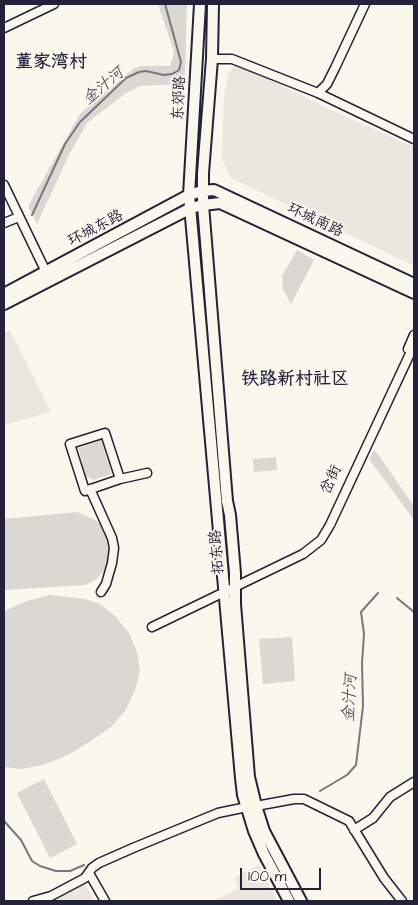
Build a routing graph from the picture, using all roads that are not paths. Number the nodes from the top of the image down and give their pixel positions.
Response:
1 (54, 4) edge
2 (200, 4) edge
3 (213, 4) edge
4 (365, 4) edge
5 (4, 28) edge
6 (212, 59) junction
7 (318, 93) junction
8 (414, 139) edge
9 (4, 185) edge
10 (202, 191) junction
11 (190, 195) junction
12 (203, 205) junction
13 (191, 208) junction
14 (19, 217) junction
15 (4, 222) edge
16 (46, 272) junction
17 (414, 284) edge
18 (414, 293) edge
19 (4, 294) edge
20 (4, 304) edge
21 (414, 335) edge
22 (414, 345) edge
23 (147, 473) dead end
24 (120, 479) junction
25 (90, 489) junction
26 (231, 588) junction
27 (101, 592) dead end
28 (152, 627) dead end
29 (414, 782) edge
30 (251, 807) junction
31 (354, 830) junction
32 (89, 873) junction
33 (33, 901) edge
34 (104, 901) edge
35 (289, 901) edge
36 (301, 901) edge
37 (402, 901) edge

1 - 5 street
2 - 11 main road, 东郊路
3 - 6 main road, 东郊路
4 - 7 street
6 - 7 street
6 - 10 main road, 东郊路
7 - 8 street
9 - 14 street
10 - 11 main road, 环城东路
10 - 12 main road, 拓东路
10 - 17 main road, 环城南路
11 - 13 main road, 拓东路
11 - 16 main road, 环城东路
12 - 13 main road, 环城东路
12 - 18 main road, 环城南路
12 - 26 main road, 拓东路
13 - 20 main road, 环城东路
13 - 26 main road, 拓东路
14 - 15 street
14 - 16 street
16 - 19 main road, 环城东路
21 - 26 street, 岔街
22 - 26 street, 岔街
23 - 24 street
24 - 25 street
24 - 25 street
25 - 27 street
26 - 28 street, 岔街
26 - 30 main road, 拓东路
29 - 31 street
30 - 31 street
30 - 32 street
30 - 35 main road, 拓东路
30 - 36 main road, 拓东路
31 - 37 street
32 - 33 street
32 - 34 street

